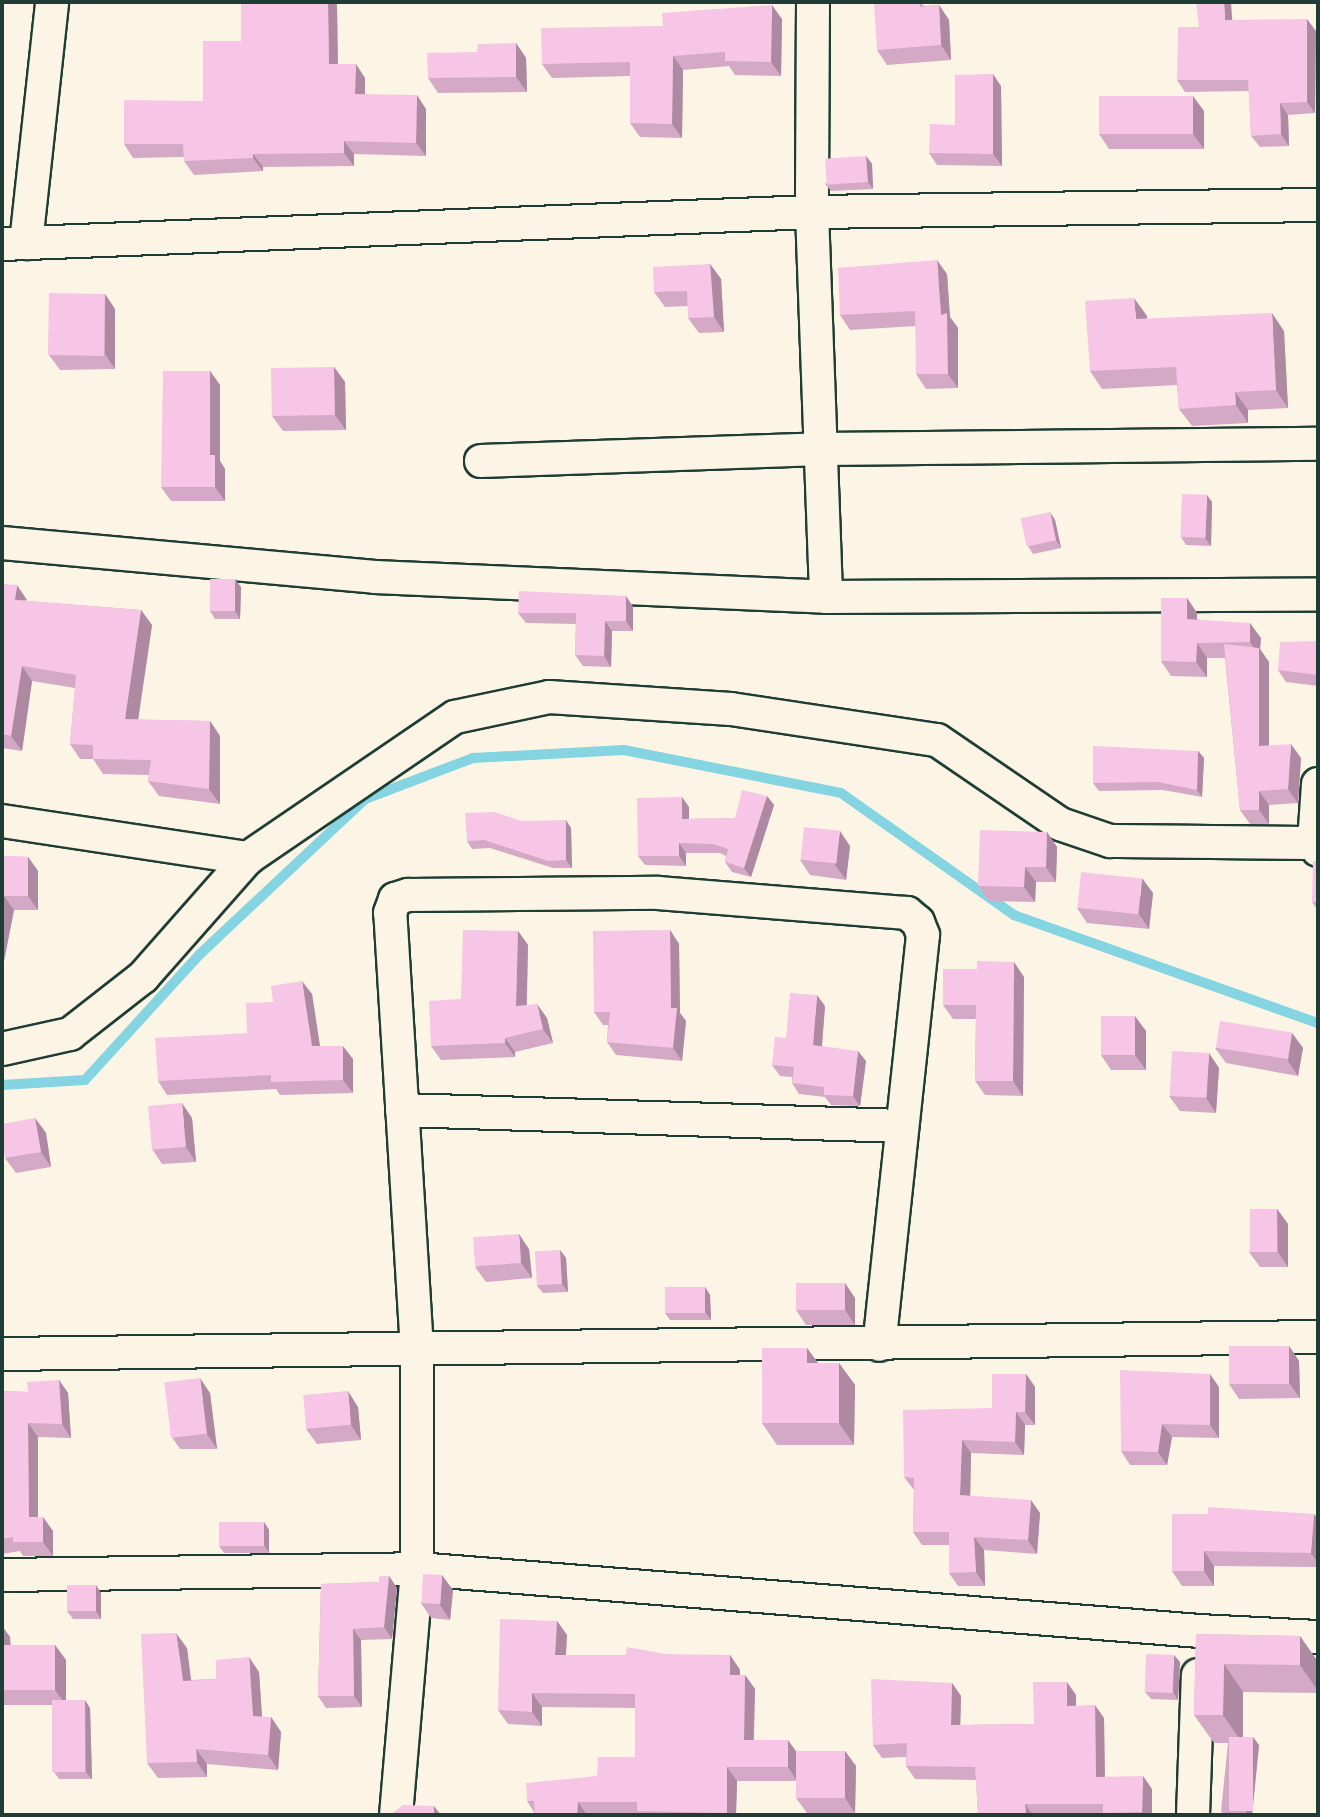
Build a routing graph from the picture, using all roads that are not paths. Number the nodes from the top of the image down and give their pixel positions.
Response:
1 (52, 2) edge
2 (813, 2) edge
3 (1318, 205) edge
4 (812, 212) junction
5 (14, 244) edge
6 (1318, 444) edge
7 (821, 449) junction
8 (481, 461) dead end
9 (2, 543) edge
10 (1318, 594) edge
11 (826, 597) junction
12 (1318, 784) edge
13 (2, 821) edge
14 (1316, 847) edge
15 (248, 858) junction
16 (2, 1049) edge
17 (402, 1110) junction
18 (902, 1126) junction
19 (1318, 1337) edge
20 (879, 1345) junction
21 (417, 1350) junction
22 (2, 1354) edge
23 (417, 1569) junction
24 (2, 1575) edge
25 (1199, 1631) junction
26 (1318, 1637) edge
27 (396, 1815) edge
28 (1193, 1815) edge

1 - 5 street
2 - 4 street
3 - 4 street
4 - 5 street
4 - 7 street
6 - 7 street
7 - 8 street
7 - 11 street
9 - 11 street
10 - 11 street
12 - 14 street
13 - 15 street
14 - 15 street
15 - 16 street
17 - 18 street
17 - 18 street
17 - 21 street
18 - 20 street
19 - 20 street
20 - 21 street
21 - 22 street
21 - 23 street
23 - 24 street
23 - 25 street
23 - 27 street
25 - 26 street
25 - 28 street

